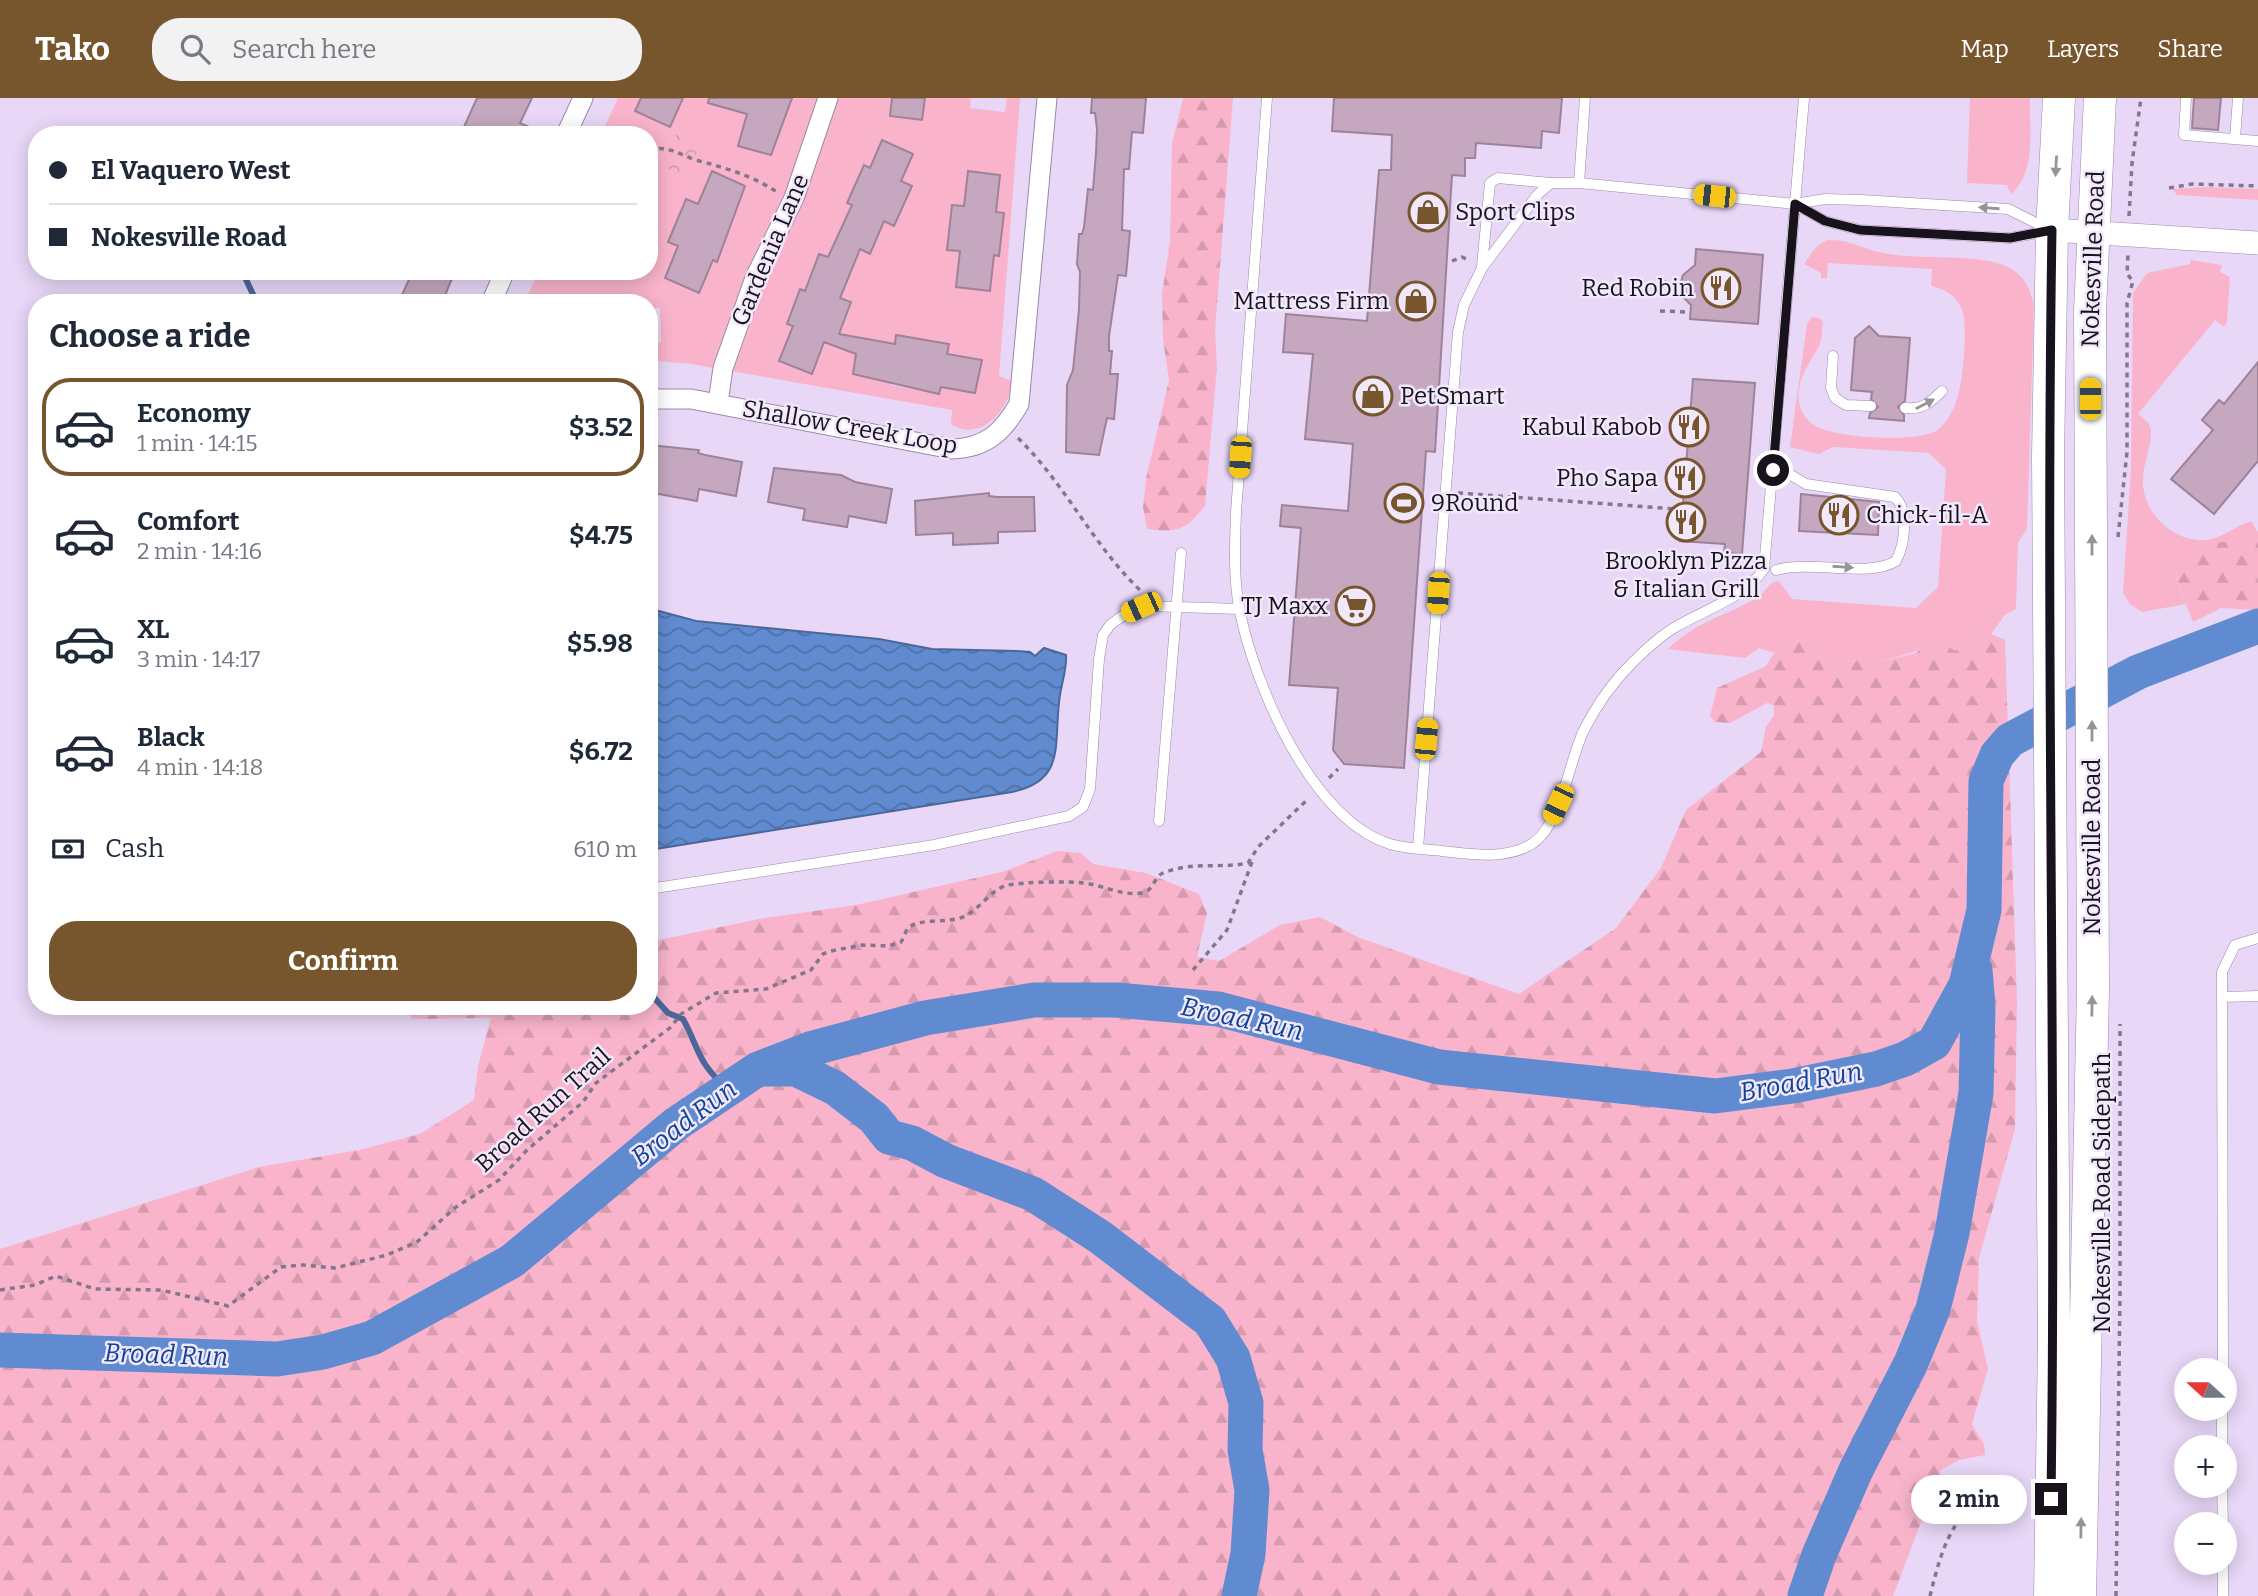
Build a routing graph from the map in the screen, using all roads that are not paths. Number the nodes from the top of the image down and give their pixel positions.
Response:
1 (583, 98) edge
2 (828, 98) edge
3 (1047, 98) edge
4 (1267, 98) edge
5 (1585, 98) edge
6 (1804, 98) edge
7 (2059, 98) edge
8 (2100, 98) edge
9 (2186, 98) edge
10 (2238, 98) edge
11 (570, 126) edge
12 (2235, 139) junction
13 (2258, 141) edge
14 (1551, 183) junction
15 (1579, 183) junction
16 (1795, 204) junction
17 (2052, 230) junction
18 (2092, 234) junction
19 (2258, 243) edge
20 (1482, 268) junction
21 (1833, 356) dead end
22 (1942, 391) dead end
23 (658, 399) edge
24 (718, 403) junction
25 (1871, 406) dead end
26 (1905, 408) dead end
27 (1784, 471) dead end
28 (1181, 553) dead end
29 (1776, 570) dead end
30 (1177, 606) junction
31 (1239, 609) junction
32 (1159, 821) dead end
33 (1418, 848) junction
34 (658, 888) edge
35 (2258, 938) edge
36 (2258, 996) edge
37 (2222, 997) junction
38 (2222, 1358) edge
39 (2223, 1575) edge
40 (2050, 1596) edge
41 (2080, 1596) edge
42 (2223, 1596) edge

1 - 11 street
2 - 24 street, Gardenia Lane
3 - 24 street, Shallow Creek Loop
4 - 31 lane
5 - 15 lane
6 - 16 lane
7 -> 17 highway, Nokesville Road
8 - 18 highway, Nokesville Road
9 - 12 lane
10 - 12 lane
12 - 13 lane
14 - 15 lane
14 - 20 lane
14 - 20 lane
15 - 16 lane
17 -> 16 lane
16 - 17 lane
16 - 33 lane
17 - 18 street
17 - 40 highway, Nokesville Road
18 - 19 street
41 -> 18 highway, Nokesville Road
20 - 33 lane
21 - 25 lane
26 -> 22 lane
23 - 24 street, Shallow Creek Loop
29 -> 27 lane
28 - 30 lane
30 - 31 lane
30 - 32 lane
30 - 34 lane
31 - 33 lane
35 - 37 lane
36 - 37 lane
37 - 38 lane
39 - 42 lane

